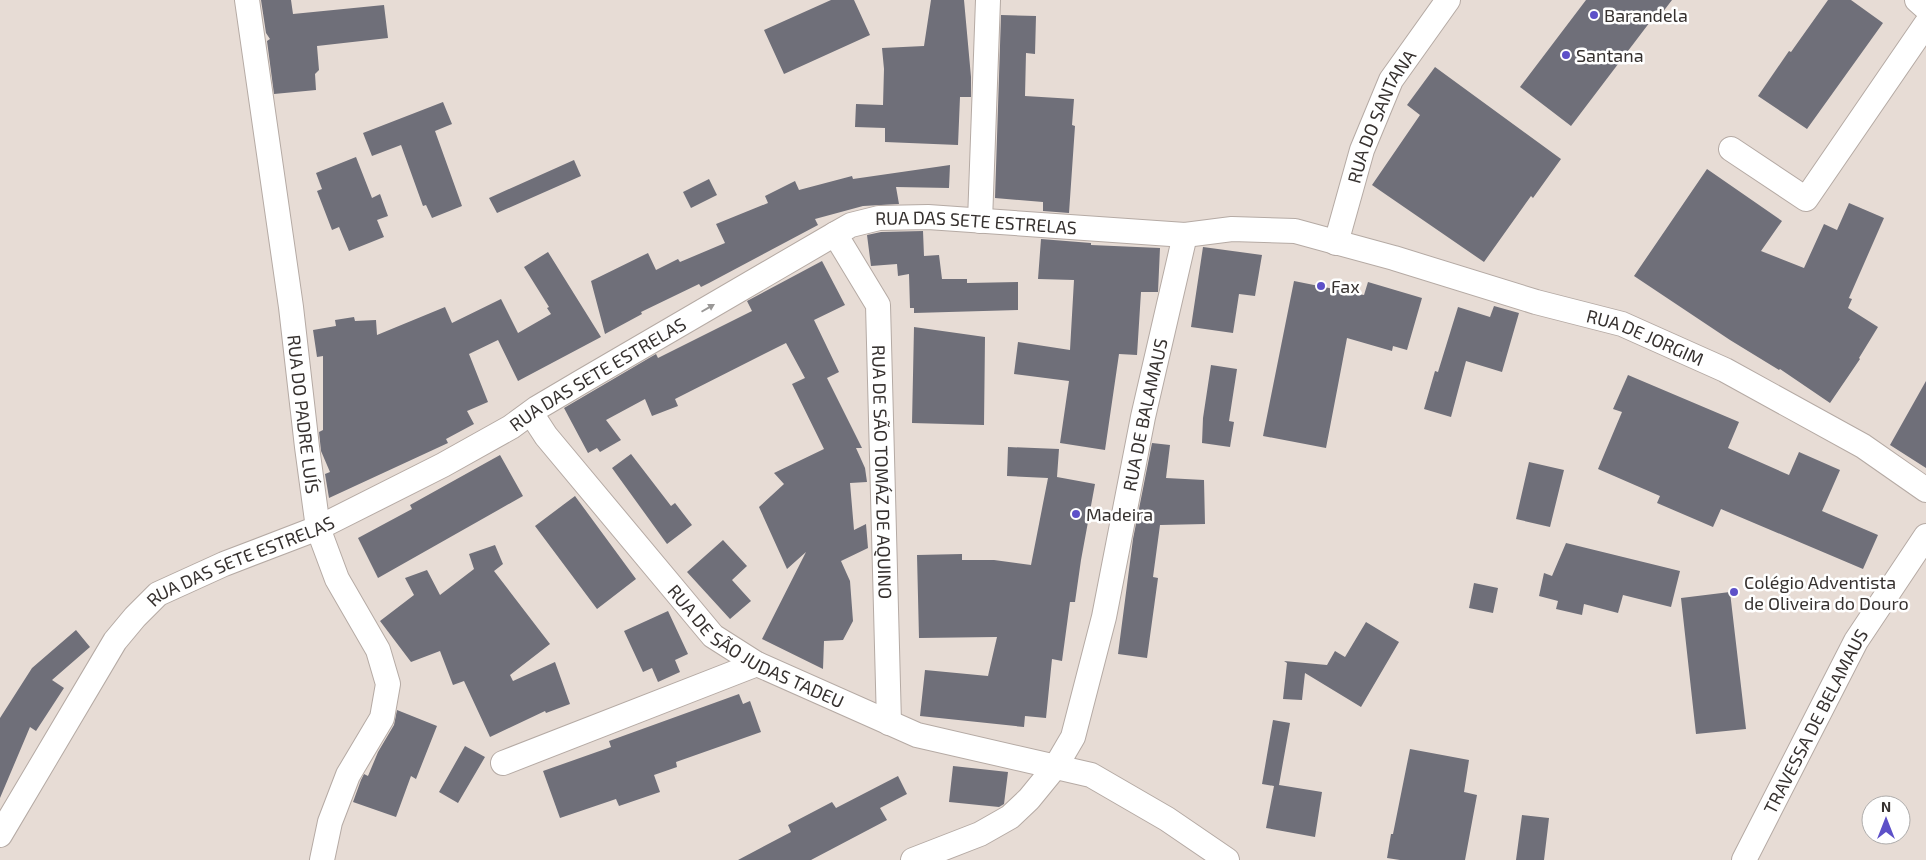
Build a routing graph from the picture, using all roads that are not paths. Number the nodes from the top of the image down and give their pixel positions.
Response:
1 (247, 0) edge
2 (988, 0) edge
3 (1448, 0) edge
4 (1917, 0) edge
5 (1926, 8) edge
6 (1926, 24) edge
7 (1731, 149) dead end
8 (980, 221) junction
9 (835, 234) junction
10 (1185, 235) junction
11 (1336, 242) junction
12 (531, 413) junction
13 (1926, 490) edge
14 (318, 528) junction
15 (1926, 536) edge
16 (757, 664) junction
17 (889, 723) junction
18 (503, 763) dead end
19 (1056, 766) junction
20 (0, 835) edge
21 (322, 860) edge
22 (913, 860) edge
23 (1227, 860) edge
24 (1744, 860) edge

1 - 14 street, RUA DO PADRE LUÍS
2 - 8 street
3 - 11 street, RUA DO SANTANA
4 - 5 street
6 - 7 street
8 - 9 street, RUA DAS SETE ESTRELAS
8 - 10 street, RUA DAS SETE ESTRELAS
12 -> 9 street, RUA DAS SETE ESTRELAS
9 - 17 street, RUA DE SÃO TOMÁZ DE AQUINO
10 - 11 street, RUA DAS SETE ESTRELAS
10 - 19 street, RUA DE BALAMAUS
11 - 13 street, RUA DE JORGIM
12 - 14 street, RUA DAS SETE ESTRELAS
12 - 16 street, RUA DE SÃO JUDAS TADEU
14 - 20 street, RUA DAS SETE ESTRELAS
14 - 21 street, RUA DO PADRE LUÍS
15 - 24 street, TRAVESSA DE BELAMAUS
16 - 17 street, RUA DE SÃO JUDAS TADEU
16 - 18 street
17 - 19 street, RUA DE SÃO JUDAS TADEU
19 - 22 street, RUA DE BALAMAUS
19 - 23 street

